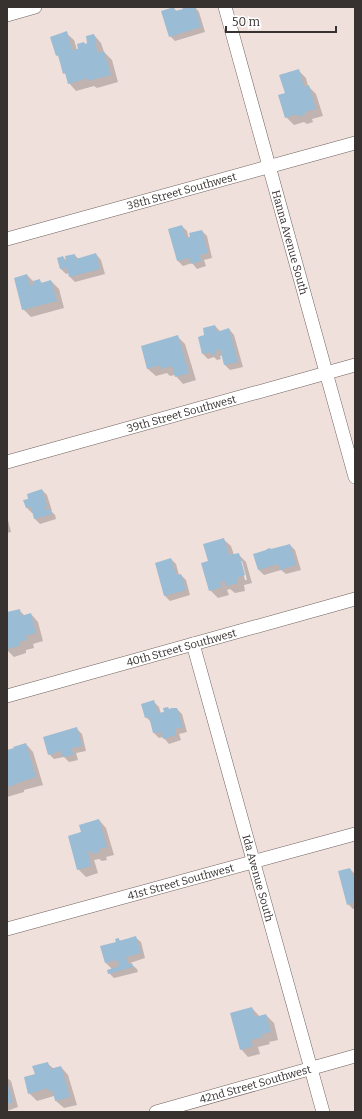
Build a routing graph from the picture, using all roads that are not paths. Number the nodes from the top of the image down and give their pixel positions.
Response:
1 (35, 7) edge
2 (225, 7) edge
3 (7, 15) edge
4 (355, 143) edge
5 (269, 167) junction
6 (7, 239) edge
7 (355, 365) edge
8 (326, 373) junction
9 (7, 462) edge
10 (355, 477) edge
11 (355, 599) edge
12 (193, 644) junction
13 (7, 696) edge
14 (355, 834) edge
15 (254, 862) junction
16 (7, 929) edge
17 (355, 1056) edge
18 (311, 1069) junction
19 (156, 1112) edge
20 (323, 1112) edge

1 - 3 street
2 - 5 street, Hanna Avenue South
4 - 5 street, 38th Street Southwest
5 - 6 street, 38th Street Southwest
5 - 8 street, Hanna Avenue South
7 - 8 street, 39th Street Southwest
8 - 9 street, 39th Street Southwest
8 - 10 street, Hanna Avenue South
11 - 12 street, 40th Street Southwest
12 - 13 street, 40th Street Southwest
12 - 15 street, Ida Avenue South
14 - 15 street, 41st Street Southwest
15 - 16 street, 41st Street Southwest
15 - 18 street, Ida Avenue South
17 - 18 street, 42nd Street Southwest
18 - 19 street, 42nd Street Southwest
18 - 20 street, Ida Avenue South

